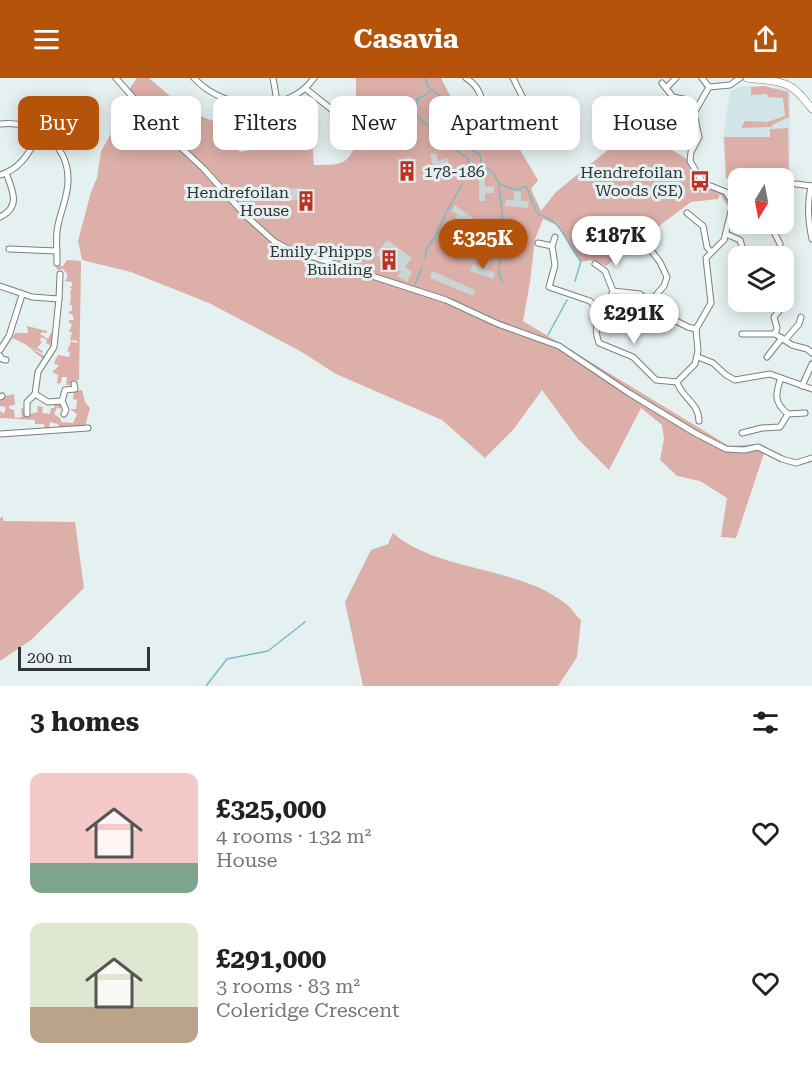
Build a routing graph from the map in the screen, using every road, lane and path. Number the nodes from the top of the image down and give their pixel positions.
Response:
1 (116, 78) edge
2 (194, 78) edge
3 (273, 78) edge
4 (314, 78) edge
5 (466, 78) edge
6 (513, 78) edge
7 (676, 78) edge
8 (702, 78) edge
9 (740, 78) edge
10 (747, 78) edge
11 (709, 87) junction
12 (306, 89) junction
13 (220, 96) edge
14 (276, 96) edge
15 (290, 96) edge
16 (481, 96) edge
17 (522, 96) edge
18 (672, 96) edge
19 (698, 105) edge
20 (330, 108) edge
21 (812, 109) edge
22 (0, 124) edge
23 (18, 124) edge
24 (30, 150) edge
25 (58, 150) edge
26 (692, 150) edge
27 (3, 174) edge
28 (796, 184) dead end
29 (811, 186) edge
30 (728, 194) edge
31 (687, 213) dead end
32 (0, 217) edge
33 (728, 226) edge
34 (726, 234) junction
35 (775, 234) edge
36 (555, 237) dead end
37 (812, 239) edge
38 (538, 243) dead end
39 (646, 244) dead end
40 (780, 244) dead end
41 (552, 246) junction
42 (742, 246) edge
43 (9, 249) dead end
44 (57, 251) junction
45 (711, 252) junction
46 (57, 263) dead end
47 (598, 264) dead end
48 (60, 274) dead end
49 (0, 286) edge
50 (614, 291) junction
51 (22, 295) junction
52 (59, 299) junction
53 (650, 302) junction
54 (600, 312) junction
55 (778, 312) edge
56 (801, 317) dead end
57 (750, 326) dead end
58 (696, 329) junction
59 (775, 334) junction
60 (784, 339) junction
61 (0, 350) edge
62 (812, 353) edge
63 (0, 356) edge
64 (698, 357) junction
65 (767, 357) dead end
66 (6, 360) dead end
67 (812, 364) edge
68 (781, 378) junction
69 (677, 382) junction
70 (74, 384) dead end
71 (802, 386) junction
72 (812, 389) edge
73 (35, 394) junction
74 (64, 400) junction
75 (805, 413) dead end
76 (27, 414) dead end
77 (64, 414) dead end
78 (788, 414) junction
79 (699, 421) dead end
80 (88, 428) dead end
81 (753, 431) junction
82 (742, 433) dead end
83 (0, 434) edge
84 (755, 438) dead end
85 (812, 458) edge

1 - 85 street
2 - 13 street
3 - 14 street
4 - 12 street
5 - 16 street
6 - 17 street
7 - 18 street
8 - 11 street
9 - 11 street
10 - 21 street
11 - 19 street
12 - 15 street
12 - 20 street
22 - 23 street
24 - 27 street
25 - 44 street
26 - 30 street
27 - 32 street
28 - 29 street
29 - 37 street
31 - 45 street
33 - 34 street
34 - 42 street
34 - 45 street
35 - 40 street
36 - 41 street
38 - 41 street
39 - 53 street
41 - 54 street
43 - 44 street
44 - 46 street
45 - 58 street
47 - 50 street
48 - 52 street
49 - 51 street
50 - 53 street
50 - 54 street
51 - 52 street
51 - 61 street
52 - 73 street
53 - 58 street
54 - 69 street
55 - 59 street
56 - 60 street
57 - 59 street
58 - 64 street
59 - 60 street
60 - 62 street
60 - 65 street
63 - 66 street
64 - 68 street
64 - 69 street
67 - 71 street
68 - 71 street
68 - 78 street
69 - 79 street
70 - 74 street
71 - 72 street
73 - 74 street
73 - 76 street
74 - 77 street
75 - 78 street
78 - 81 street
80 - 83 street
81 - 82 street
81 - 84 street

